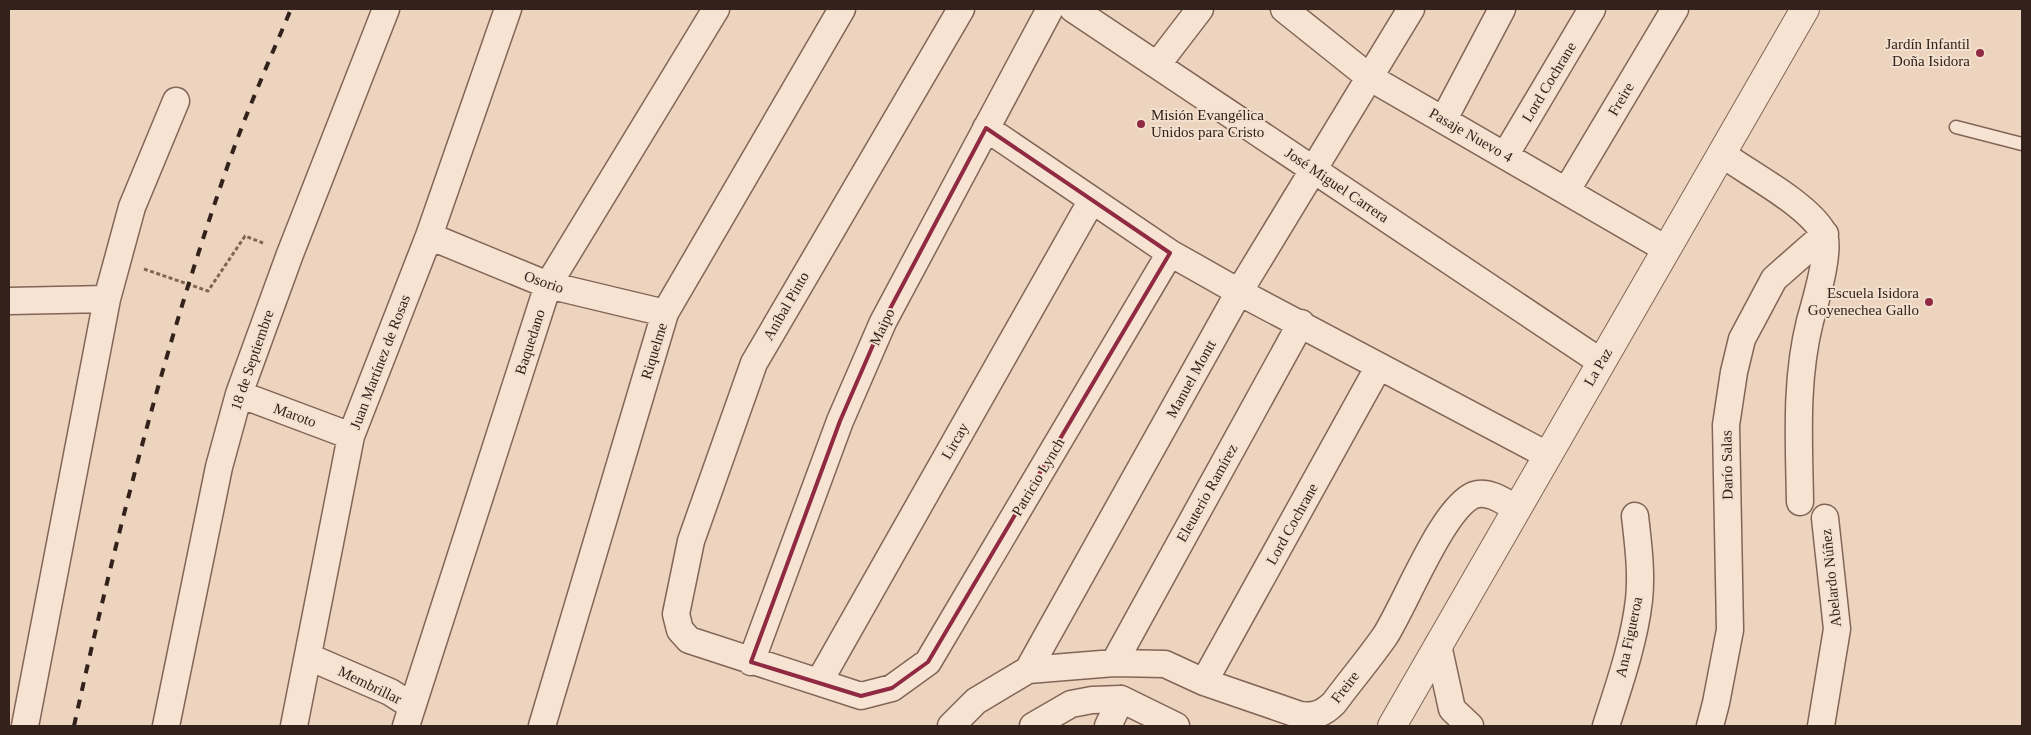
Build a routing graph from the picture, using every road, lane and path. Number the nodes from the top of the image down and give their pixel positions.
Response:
1 (386, 9) edge
2 (508, 9) edge
3 (716, 9) edge
4 (842, 9) edge
5 (961, 9) edge
6 (1050, 9) edge
7 (1073, 9) edge
8 (1200, 9) edge
9 (1410, 9) edge
10 (1502, 9) edge
11 (1592, 9) edge
12 (1675, 9) edge
13 (1806, 9) edge
14 (1291, 11) edge
15 (1100, 16) edge
16 (1157, 65) junction
17 (1369, 77) junction
18 (176, 101) dead end
19 (1444, 119) junction
20 (1956, 127) dead end
21 (986, 128) junction
22 (2022, 144) edge
23 (1506, 154) junction
24 (1722, 154) junction
25 (1312, 168) junction
26 (1567, 190) junction
27 (1092, 200) junction
28 (1825, 234) junction
29 (429, 236) junction
30 (1666, 249) junction
31 (1170, 253) junction
32 (290, 254) junction
33 (117, 260) junction
34 (548, 285) junction
35 (1239, 292) junction
36 (107, 299) junction
37 (9, 301) edge
38 (665, 313) junction
39 (1301, 324) junction
40 (1601, 362) junction
41 (1379, 366) junction
42 (239, 394) junction
43 (351, 436) junction
44 (1547, 455) junction
45 (1800, 502) dead end
46 (1517, 508) junction
47 (1635, 516) dead end
48 (1825, 518) dead end
49 (1438, 646) junction
50 (309, 657) junction
51 (751, 662) junction
52 (1114, 664) junction
53 (1028, 670) junction
54 (818, 682) junction
55 (1204, 682) junction
56 (1122, 699) junction
57 (409, 716) edge
58 (25, 726) edge
59 (166, 726) edge
60 (294, 726) edge
61 (542, 726) edge
62 (951, 726) edge
63 (1033, 726) edge
64 (1108, 726) edge
65 (1176, 726) edge
66 (1392, 726) edge
67 (1470, 726) edge
68 (1606, 726) edge
69 (1710, 726) edge
70 (1821, 726) edge

1 - 32 street, 18 de Septiembre
2 - 29 street, Juan Martínez de Rosas
3 - 34 street, Baquedano
4 - 38 street, Riquelme
5 - 51 street, Aníbal Pinto
6 - 21 street, Maipo
7 - 15 street, José Miguel Carrera
8 - 16 street
9 - 17 street, Manuel Montt
10 - 19 street
11 - 23 street, Lord Cochrane
12 - 26 street, Freire
13 - 24 street, La Paz
14 - 17 street, Pasaje Nuevo 4
15 - 16 street, José Miguel Carrera
16 - 25 street, José Miguel Carrera
17 - 19 street, Pasaje Nuevo 4
17 - 25 street, Manuel Montt
18 - 33 street
19 - 23 street, Pasaje Nuevo 4
20 - 22 lane
21 - 27 street
21 - 51 street, Maipo
23 - 26 street, Pasaje Nuevo 4
24 - 28 street
24 - 30 street, La Paz
25 - 35 street, Manuel Montt
25 - 40 street, José Miguel Carrera
26 - 30 street, Pasaje Nuevo 4
27 - 31 street
27 - 54 street, Lircay
28 - 45 street
28 - 69 street, Darío Salas
29 - 34 street, Osorio
29 - 43 street, Juan Martínez de Rosas
30 - 40 street, La Paz
31 - 35 street
31 - 54 street, Patricio Lynch
32 - 33 path
32 - 42 street, 18 de Septiembre
33 - 36 street
34 - 38 street, Osorio
34 - 57 street, Baquedano
35 - 39 street
35 - 53 street, Manuel Montt
36 - 37 street
36 - 58 street
38 - 61 street, Riquelme
39 - 41 street
39 - 52 street, Eleuterio Ramírez
40 - 44 street, La Paz
41 - 44 street
41 - 55 street, Lord Cochrane
42 - 43 street, Maroto
42 - 59 street, 18 de Septiembre
43 - 50 street, Juan Martínez de Rosas
44 - 46 street, La Paz
46 - 49 street, La Paz
46 - 55 street, Freire
47 - 68 street, Ana Figueroa
48 - 70 street, Abelardo Núñez
49 - 66 street, La Paz
49 - 67 street
50 - 57 street, Membrillar
50 - 60 street, Juan Martínez de Rosas
51 - 54 street
52 - 53 street, Freire
52 - 55 street, Freire
53 - 62 street
56 - 63 street
56 - 64 street
56 - 65 street

